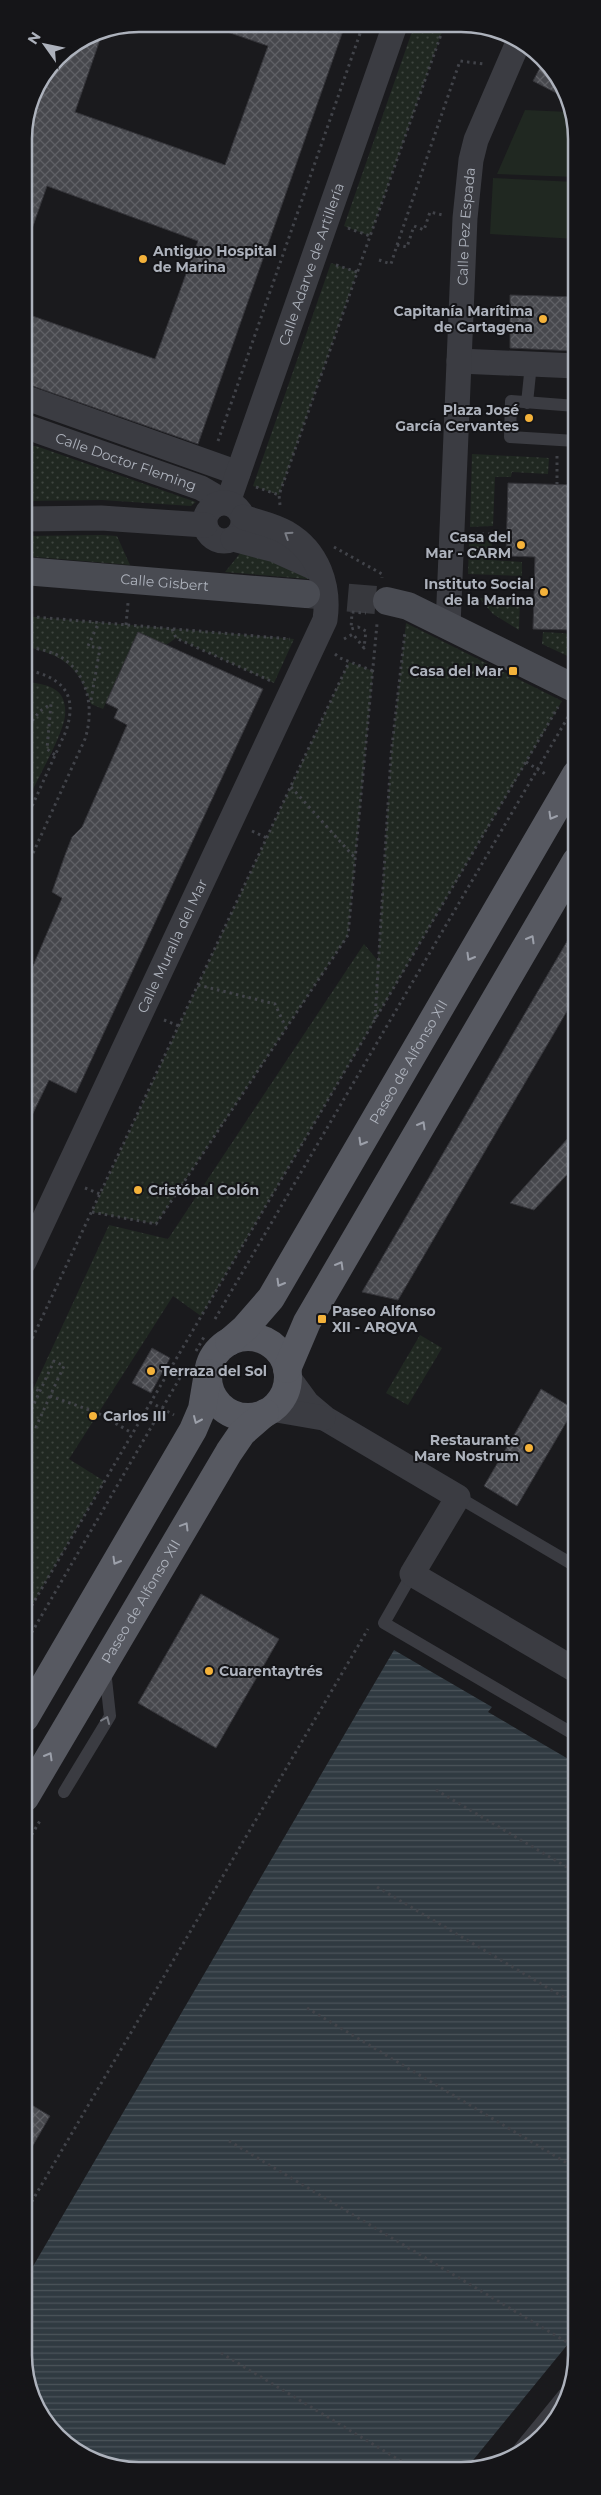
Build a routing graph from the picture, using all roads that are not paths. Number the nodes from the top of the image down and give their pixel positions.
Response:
1 (393, 32) edge
2 (512, 56) edge
3 (459, 361) junction
4 (530, 364) junction
5 (568, 366) edge
6 (33, 400) edge
7 (527, 403) junction
8 (568, 406) edge
9 (33, 429) edge
10 (568, 441) edge
11 (238, 473) junction
12 (232, 515) junction
13 (33, 519) edge
14 (33, 572) edge
15 (306, 594) tunnel mouth
16 (389, 607) tunnel mouth
17 (448, 626) junction
18 (330, 636) joint
19 (568, 693) edge
20 (568, 788) edge
21 (568, 875) edge
22 (32, 1245) edge
23 (216, 1332) junction
24 (194, 1368) junction
25 (288, 1373) junction
26 (268, 1411) junction
27 (326, 1419) junction
28 (458, 1497) junction
29 (568, 1562) edge
30 (412, 1574) junction
31 (104, 1663) junction
32 (568, 1666) edge
33 (32, 1704) edge
34 (568, 1731) edge
35 (32, 1786) edge
36 (64, 1792) dead end
37 (557, 2403) edge
38 (526, 2440) edge

1 - 11 street, Calle Adarve de Artillería
2 - 3 street, Calle Pez Espada
3 - 4 street
3 - 17 street, Calle Pez Espada
4 - 5 street
4 - 7 lane
6 - 11 street
7 - 8 lane
7 - 10 lane
9 - 12 street, Calle Doctor Fleming
11 - 12 street, Calle Adarve de Artillería
12 - 13 street
12 - 18 street, Calle Doctor Fleming
14 - 15 street, Calle Gisbert
16 - 17 street
17 - 19 street
18 - 22 street, Calle Muralla del Mar
20 -> 23 main road, Paseo de Alfonso XII
25 -> 21 main road
23 - 24 main road, Paseo de Alfonso XII
23 - 25 main road
24 - 26 main road
24 -> 33 main road
25 - 26 main road, Paseo de Alfonso XII
25 - 27 street
26 - 27 street
31 -> 26 main road, Paseo de Alfonso XII
27 - 28 street
28 - 29 lane
28 - 30 street
30 - 32 street
30 - 34 lane
35 -> 31 main road, Paseo de Alfonso XII
36 -> 31 lane
37 - 38 lane

